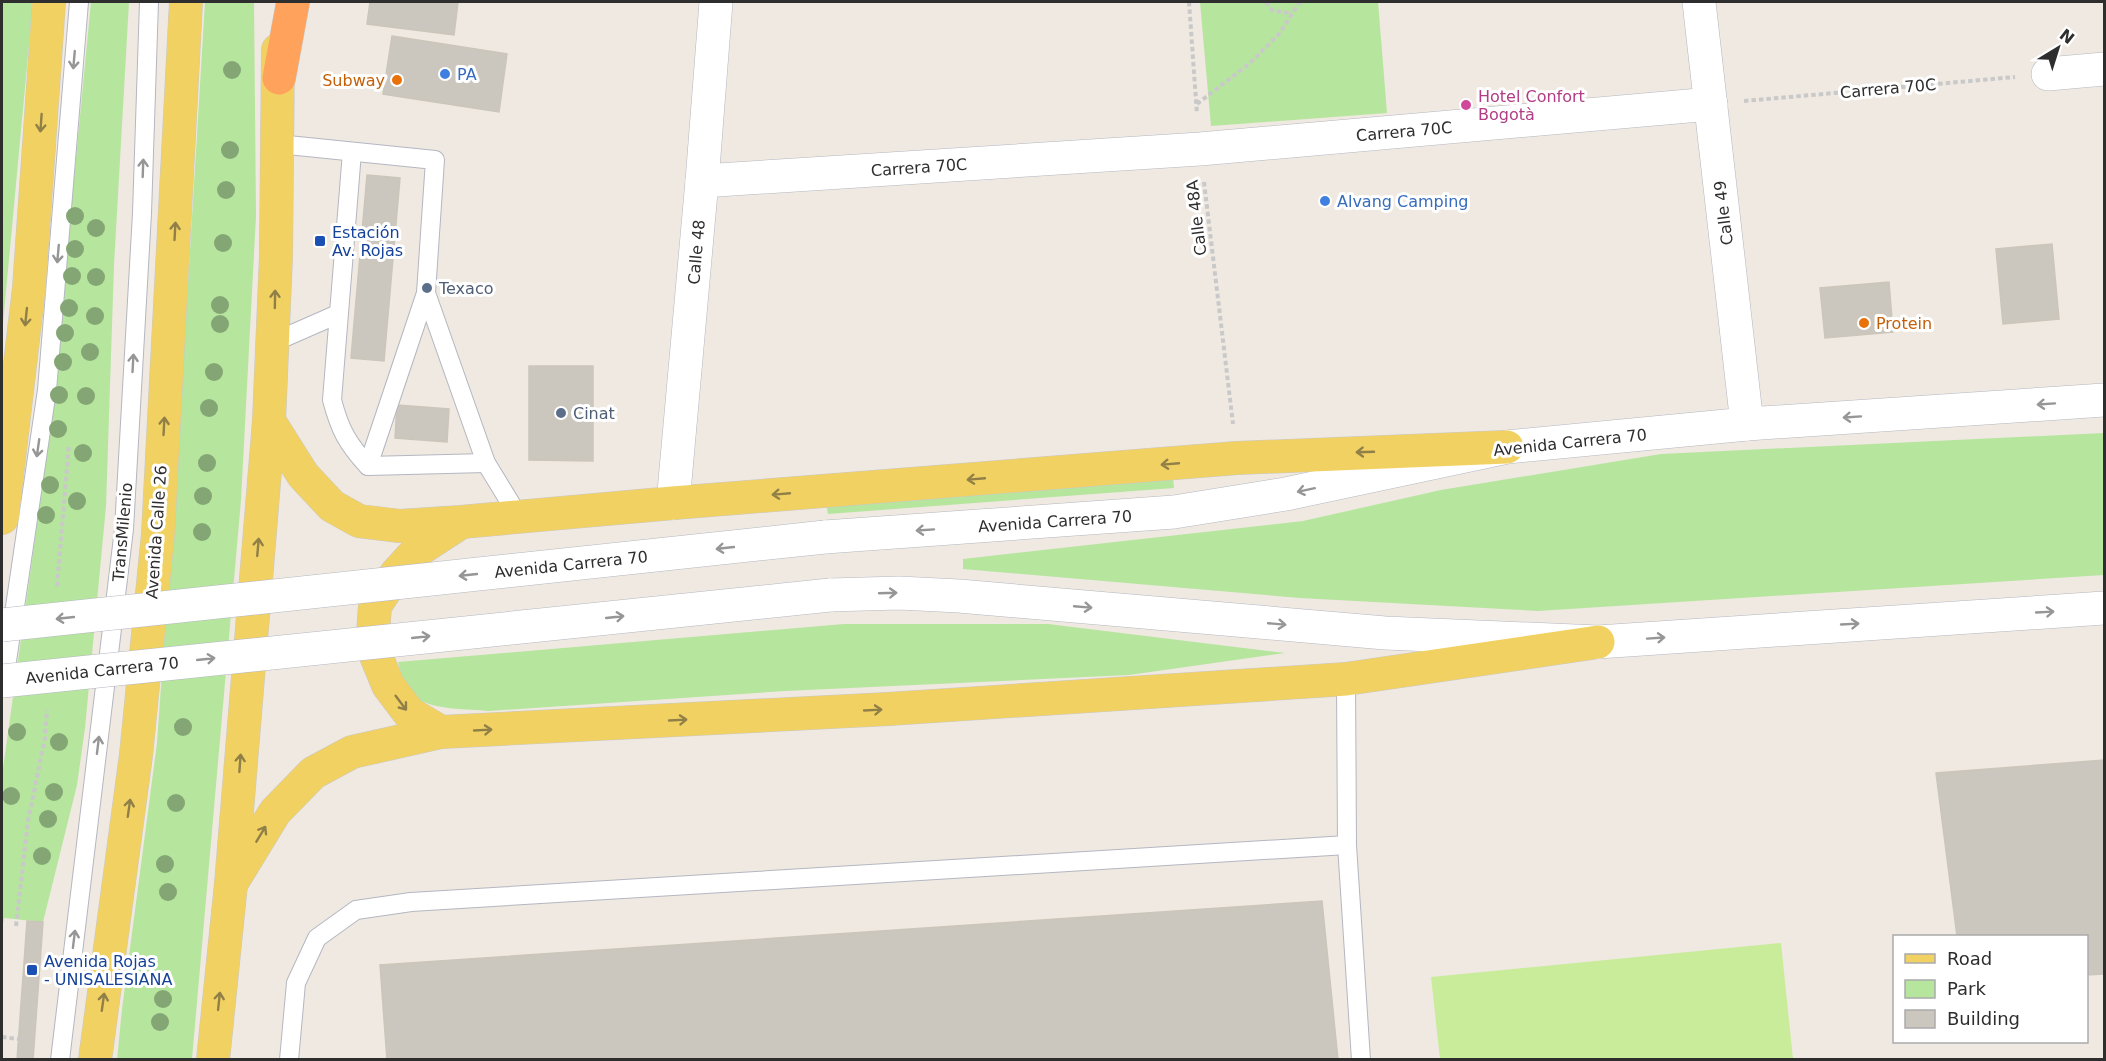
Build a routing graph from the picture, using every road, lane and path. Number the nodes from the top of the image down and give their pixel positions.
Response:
1 (49, 2) edge
2 (79, 2) edge
3 (149, 2) edge
4 (186, 2) edge
5 (278, 2) edge
6 (293, 2) edge
7 (716, 2) edge
8 (1189, 2) edge
9 (1266, 2) edge
10 (1300, 2) edge
11 (1699, 2) edge
12 (1292, 14) junction
13 (2104, 69) edge
14 (2048, 74) joint
15 (279, 78) junction
16 (1711, 104) junction
17 (1197, 105) junction
18 (278, 144) junction
19 (1200, 149) junction
20 (352, 152) junction
21 (702, 181) junction
22 (426, 293) junction
23 (338, 314) junction
24 (274, 342) junction
25 (2104, 400) edge
26 (269, 420) junction
27 (1747, 424) junction
28 (1234, 432) dead end
29 (1507, 447) junction
30 (486, 463) junction
31 (368, 466) junction
32 (673, 503) junction
33 (519, 517) junction
34 (2, 518) edge
35 (461, 522) junction
36 (2104, 608) edge
37 (2, 625) edge
38 (1598, 642) junction
39 (1346, 679) junction
40 (2, 681) edge
41 (2, 696) edge
42 (441, 732) junction
43 (1347, 845) junction
44 (231, 884) junction
45 (2, 1037) edge
46 (19, 1039) dead end
47 (60, 1059) edge
48 (95, 1059) edge
49 (213, 1059) edge
50 (289, 1059) edge
51 (1361, 1059) edge

1 -> 34 main road
2 -> 41 lane
47 -> 3 lane, TransMilenio
48 -> 4 main road, Avenida Calle 26
5 - 15 main road
6 - 15 highway
7 - 21 main road, Calle 48
8 - 17 path, Calle 48A
9 - 12 path
10 - 12 path
11 - 16 main road, Calle 49
12 - 17 path
13 - 14 main road
14 - 16 path, Carrera 70C
15 - 18 main road
16 - 19 main road, Carrera 70C
16 - 27 main road, Calle 49
17 - 19 path, Calle 48A
18 - 20 lane
24 -> 18 main road
19 - 21 main road, Carrera 70C
19 - 28 path, Calle 48A
20 - 22 lane
20 - 23 lane
21 - 32 main road, Calle 48
22 - 30 lane
22 - 31 lane
23 - 24 lane
23 - 31 lane
24 - 26 main road
25 -> 27 main road, Avenida Carrera 70
26 - 35 main road
44 -> 26 main road
27 - 29 main road, Avenida Carrera 70
29 -> 32 main road
29 -> 37 main road, Avenida Carrera 70, bridge
30 - 31 lane
30 - 33 lane
32 - 33 main road
33 - 35 main road
35 -> 42 main road
38 -> 36 main road, Avenida Carrera 70
38 - 39 main road
40 -> 38 main road, Avenida Carrera 70, bridge
42 -> 39 main road
39 - 43 lane
44 -> 42 main road
43 - 50 lane
43 - 51 lane
49 -> 44 main road
45 - 46 path

